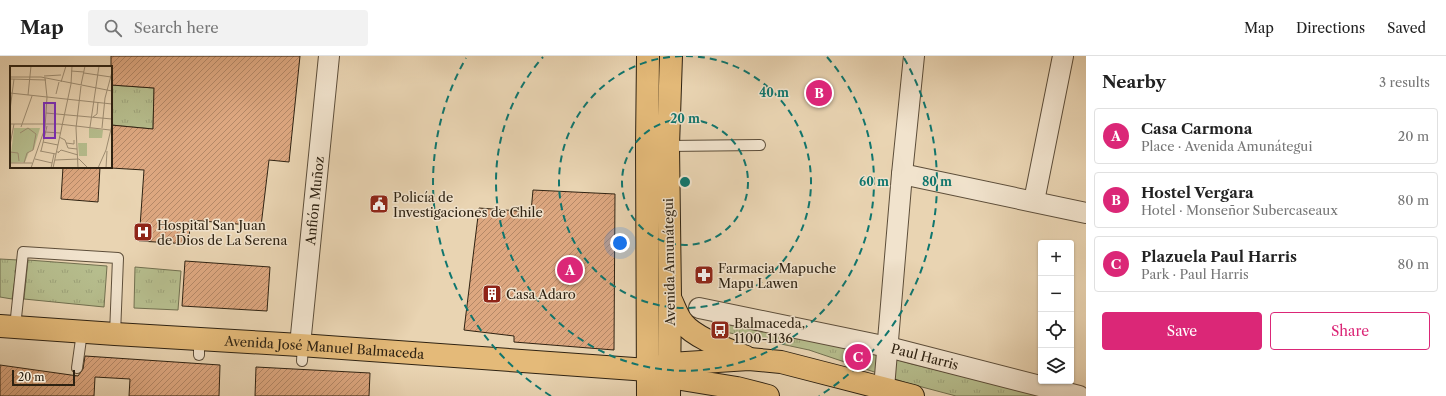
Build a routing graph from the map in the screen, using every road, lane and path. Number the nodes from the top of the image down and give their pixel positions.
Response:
1 (329, 56) edge
2 (648, 56) edge
3 (672, 56) edge
4 (914, 56) edge
5 (1062, 56) edge
6 (760, 145) dead end
7 (668, 146) junction
8 (902, 174) junction
9 (1034, 201) junction
10 (1086, 213) edge
11 (670, 297) junction
12 (699, 308) dead end
13 (7, 326) edge
14 (82, 332) junction
15 (115, 334) junction
16 (888, 347) junction
17 (301, 350) junction
18 (748, 359) junction
19 (77, 368) dead end
20 (648, 370) junction
21 (670, 379) edge
22 (884, 388) junction
23 (731, 392) edge
24 (648, 396) edge
25 (768, 396) edge
26 (913, 396) edge
27 (1079, 396) edge

1 - 17 street, Anfión Muñoz
2 - 20 main road, Avenida Amunátegui
3 - 7 main road, Avenida Amunátegui
4 - 8 street
5 - 9 street
6 - 7 lane
7 - 11 main road, Avenida Amunátegui
8 - 9 street
8 - 16 street
9 - 10 street
11 - 18 main road
11 - 21 main road, Avenida Amunátegui
12 - 16 street, Paul Harris
13 - 14 main road, Avenida José Manuel Balmaceda
13 - 15 lane
14 - 15 main road, Avenida José Manuel Balmaceda
14 - 19 lane
15 - 17 main road, Avenida José Manuel Balmaceda
16 - 22 street
16 - 27 street, Paul Harris
17 - 20 main road, Avenida José Manuel Balmaceda
18 - 21 main road, Avenida José Manuel Balmaceda
18 - 22 main road, Avenida José Manuel Balmaceda
20 - 21 main road, Avenida José Manuel Balmaceda
20 - 24 main road, Avenida Amunátegui
21 - 23 main road, Avenida José Manuel Balmaceda
22 - 26 main road, Avenida José Manuel Balmaceda
23 - 25 main road, Avenida José Manuel Balmaceda

